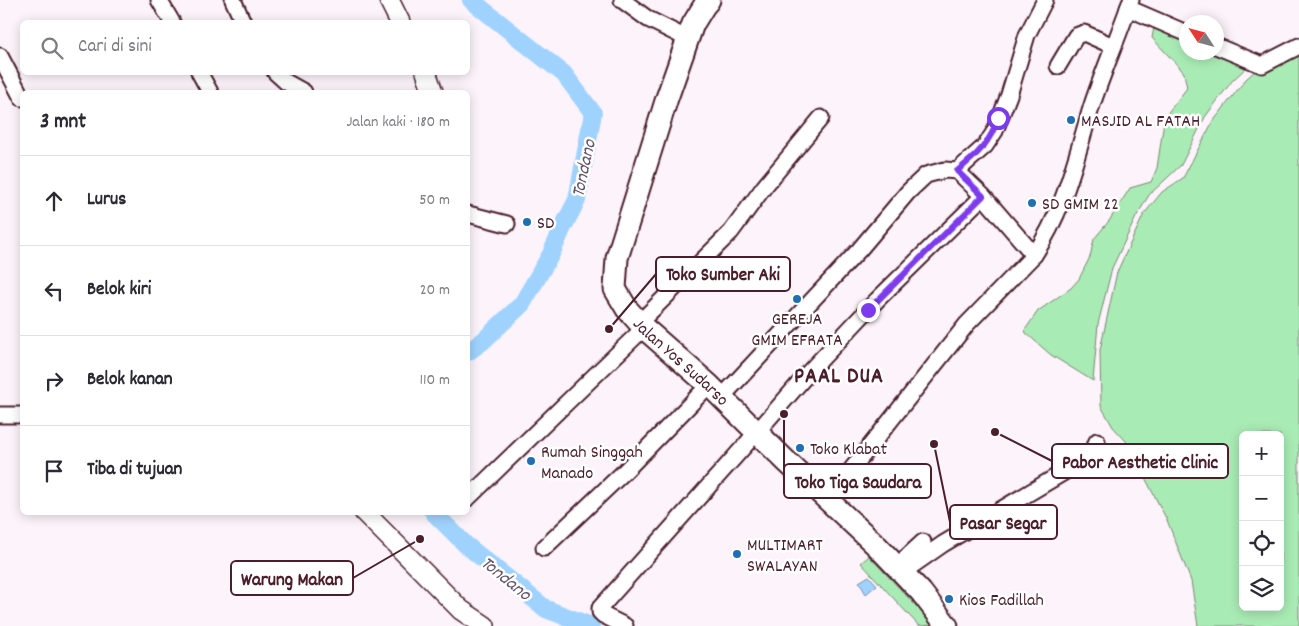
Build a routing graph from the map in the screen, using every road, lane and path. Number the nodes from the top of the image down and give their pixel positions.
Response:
1 (159, 0) edge
2 (233, 0) edge
3 (389, 0) edge
4 (622, 0) edge
5 (709, 0) edge
6 (1045, 0) edge
7 (1130, 4) edge
8 (171, 20) edge
9 (242, 20) edge
10 (399, 20) edge
11 (1179, 29) edge
12 (688, 39) junction
13 (1113, 46) junction
14 (1299, 46) edge
15 (1224, 49) edge
16 (0, 56) edge
17 (1058, 66) dead end
18 (202, 75) edge
19 (278, 75) edge
20 (427, 75) edge
21 (209, 90) edge
22 (300, 90) edge
23 (432, 90) edge
24 (20, 94) edge
25 (821, 118) dead end
26 (957, 171) junction
27 (983, 196) junction
28 (470, 214) edge
29 (508, 224) dead end
30 (1034, 255) junction
31 (642, 325) junction
32 (715, 391) junction
33 (20, 415) edge
34 (0, 416) edge
35 (757, 432) junction
36 (1097, 442) dead end
37 (470, 496) edge
38 (828, 499) junction
39 (367, 515) edge
40 (923, 542) dead end
41 (544, 548) dead end
42 (900, 569) junction
43 (485, 626) edge
44 (625, 626) edge
45 (946, 626) edge

1 - 8 street
2 - 9 street
3 - 10 main road
4 - 12 street
5 - 12 highway, Jalan Yos Sudarso
6 - 26 street
7 - 11 street
7 - 13 street
12 - 31 highway, Jalan Yos Sudarso
13 - 17 street
13 - 30 street
14 - 15 street
16 - 24 street
18 - 21 street
19 - 22 street
20 - 23 main road
25 - 31 street
26 - 27 street
26 - 32 street
27 - 30 street
27 - 35 street
28 - 29 street
30 - 38 street
31 - 32 highway, Jalan Yos Sudarso
31 - 37 street
32 - 35 highway, Jalan Yos Sudarso
32 - 41 street
33 - 34 street
35 - 38 highway, Jalan Yos Sudarso
35 - 44 street
36 - 42 street
38 - 42 highway, Jalan Yos Sudarso
39 - 43 main road
40 - 42 street
42 - 45 highway, Jalan Yos Sudarso

